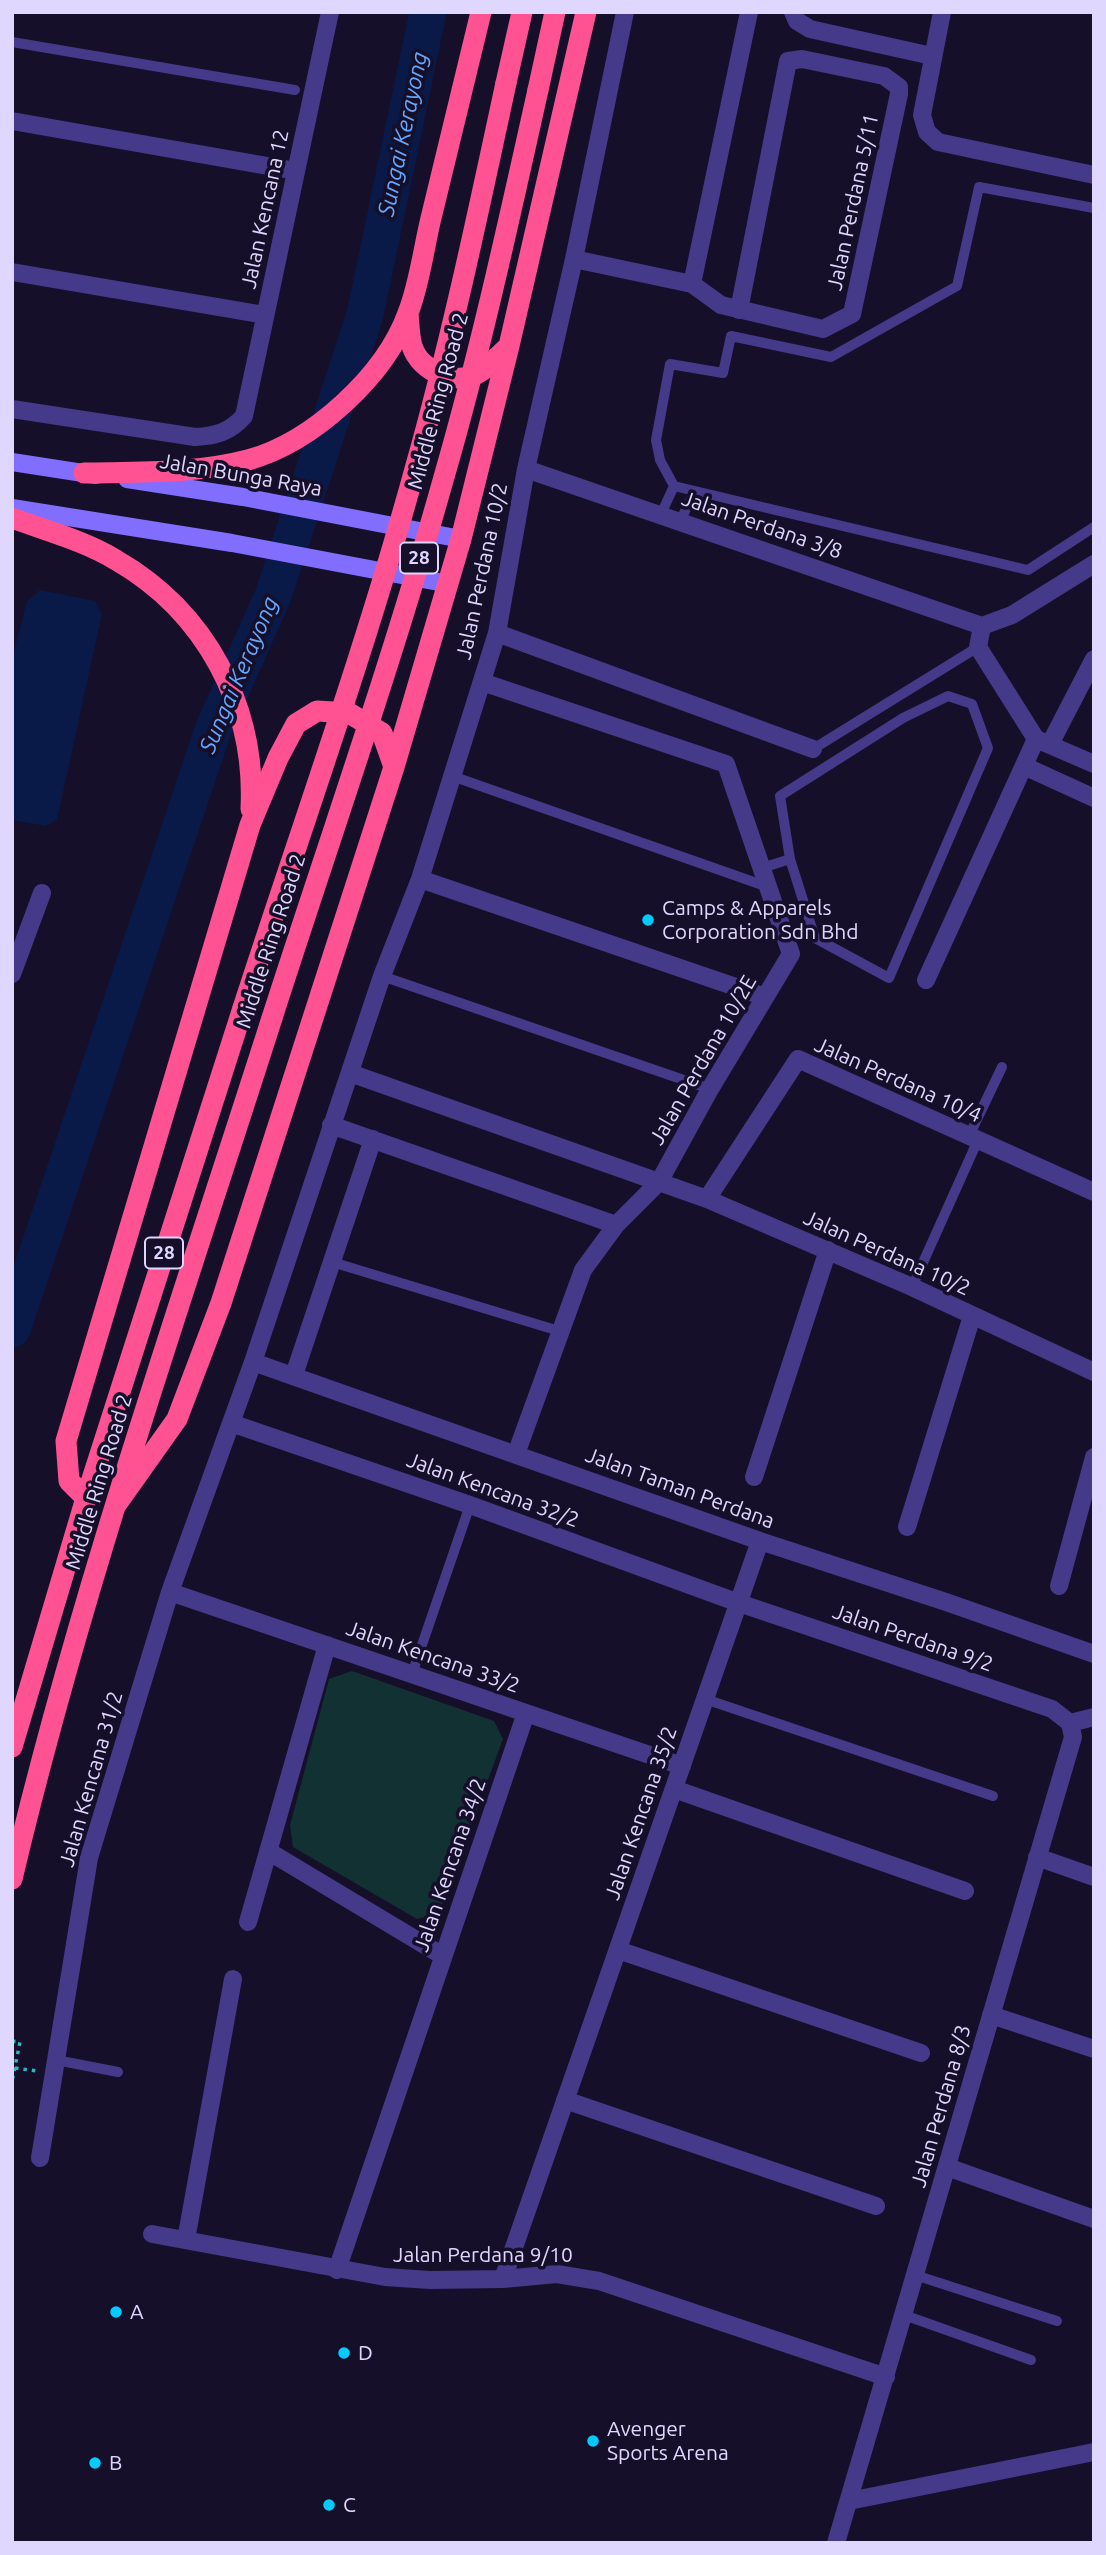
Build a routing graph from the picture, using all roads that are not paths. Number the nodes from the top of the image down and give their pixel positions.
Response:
1 (330, 12) edge
2 (481, 12) edge
3 (522, 12) edge
4 (555, 12) edge
5 (586, 12) edge
6 (625, 12) edge
7 (749, 12) edge
8 (793, 12) edge
9 (942, 12) edge
10 (12, 42) edge
11 (932, 56) junction
12 (295, 90) joint
13 (314, 93) junction
14 (12, 121) edge
15 (296, 171) junction
16 (1094, 175) edge
17 (1094, 208) edge
18 (574, 259) junction
19 (12, 272) edge
20 (692, 284) junction
21 (738, 310) junction
22 (408, 313) junction
23 (265, 315) junction
24 (509, 346) junction
25 (12, 409) edge
26 (12, 462) edge
27 (526, 469) junction
28 (84, 473) junction
29 (674, 486) junction
30 (695, 491) junction
31 (12, 508) edge
32 (660, 514) junction
33 (12, 518) edge
34 (680, 521) junction
35 (1094, 527) edge
36 (461, 539) junction
37 (1094, 564) edge
38 (449, 584) junction
39 (982, 626) junction
40 (497, 633) junction
41 (978, 647) junction
42 (1094, 659) edge
43 (482, 682) junction
44 (1043, 742) junction
45 (813, 749) joint
46 (1094, 764) edge
47 (1024, 766) junction
48 (394, 767) junction
49 (452, 776) junction
50 (1094, 798) edge
51 (250, 825) junction
52 (790, 859) junction
53 (762, 868) junction
54 (420, 879) junction
55 (769, 887) junction
56 (42, 893) dead end
57 (12, 974) edge
58 (382, 976) junction
59 (926, 980) dead end
60 (765, 997) junction
61 (1002, 1067) dead end
62 (349, 1073) junction
63 (710, 1089) junction
64 (331, 1125) junction
65 (974, 1138) junction
66 (373, 1139) junction
67 (659, 1182) junction
68 (1094, 1192) edge
69 (707, 1199) junction
70 (616, 1225) junction
71 (828, 1250) junction
72 (332, 1262) junction
73 (912, 1287) junction
74 (972, 1316) junction
75 (559, 1331) junction
76 (253, 1362) junction
77 (1094, 1372) edge
78 (294, 1376) junction
79 (231, 1423) junction
80 (516, 1454) junction
81 (1094, 1457) edge
82 (754, 1477) dead end
83 (86, 1498) junction
84 (116, 1505) junction
85 (470, 1505) junction
86 (907, 1527) dead end
87 (760, 1541) junction
88 (1059, 1587) dead end
89 (170, 1592) junction
90 (739, 1603) junction
91 (327, 1645) junction
92 (1094, 1654) edge
93 (412, 1674) junction
94 (705, 1699) junction
95 (526, 1713) junction
96 (1094, 1717) edge
97 (1070, 1723) junction
98 (12, 1747) edge
99 (682, 1766) junction
100 (674, 1788) junction
101 (993, 1796) dead end
102 (268, 1851) junction
103 (1038, 1857) junction
104 (1094, 1877) edge
105 (12, 1880) edge
106 (965, 1891) dead end
107 (248, 1922) dead end
108 (618, 1950) junction
109 (443, 1956) junction
110 (233, 1979) dead end
111 (991, 2015) junction
112 (1094, 2049) edge
113 (921, 2053) dead end
114 (56, 2060) junction
115 (118, 2072) dead end
116 (565, 2100) junction
117 (40, 2158) dead end
118 (947, 2167) junction
119 (876, 2206) dead end
120 (1094, 2219) edge
121 (152, 2234) dead end
122 (186, 2240) junction
123 (337, 2270) junction
124 (915, 2275) junction
125 (503, 2279) junction
126 (904, 2315) junction
127 (1057, 2321) dead end
128 (1031, 2360) dead end
129 (886, 2377) junction
130 (1094, 2452) edge
131 (849, 2501) junction
132 (836, 2543) edge

1 - 13 street, Jalan Kencana 12
2 - 22 highway
3 - 83 highway, Middle Ring Road 2 / 28, bridge
4 - 84 highway, Middle Ring Road 2 / 28, bridge
5 - 24 highway
6 - 18 street, Jalan Perdana 10/2
7 - 20 street
8 - 11 street
9 - 11 street
10 - 12 lane
11 - 16 street
12 - 13 street
13 - 15 street, Jalan Kencana 12
14 - 15 street
15 - 23 street, Jalan Kencana 12
17 - 29 lane
18 - 20 street, Jalan Perdana 5/11
18 - 27 street, Jalan Perdana 10/2
19 - 23 street
20 - 21 street, Jalan Perdana 5/11
21 - 21 street, Jalan Perdana 5/11
22 - 24 highway
22 - 28 highway
23 - 25 street, Jalan Kencana 12
24 - 36 highway
26 - 28 street, Jalan Bunga Raya
27 - 32 street, Jalan Perdana 3/8
27 - 40 street, Jalan Perdana 10/2
28 - 36 street, Jalan Bunga Raya
29 - 30 lane
29 - 32 lane
30 - 34 lane
30 - 35 lane
31 - 38 street
32 - 34 street, Jalan Perdana 3/8
33 - 51 highway
34 - 39 street, Jalan Perdana 3/8
36 - 38 highway
37 - 39 street
38 - 48 highway
39 - 41 street
40 - 43 street, Jalan Perdana 10/2
40 - 45 street
41 - 44 street
41 - 45 lane
42 - 44 street
43 - 49 street, Jalan Perdana 10/2
43 - 53 street, Jalan Perdana 10/2E
44 - 46 street
44 - 47 street
47 - 50 street
47 - 59 street
48 - 51 highway
48 - 84 highway
49 - 54 street, Jalan Perdana 10/2
49 - 55 lane
51 - 83 highway
52 - 52 lane
52 - 53 lane
53 - 55 street, Jalan Perdana 10/2E
54 - 58 street, Jalan Perdana 10/2
54 - 60 street
55 - 60 street, Jalan Perdana 10/2E
56 - 57 street
58 - 62 street, Jalan Perdana 10/2
58 - 63 lane
60 - 63 street, Jalan Perdana 10/2E
61 - 65 lane
62 - 64 street, Jalan Perdana 10/2
62 - 67 street, Jalan Perdana 10/2
63 - 67 street, Jalan Perdana 10/2E
64 - 66 street
64 - 76 street, Jalan Perdana 10/2
65 - 68 street, Jalan Perdana 10/4
65 - 69 street, Jalan Perdana 10/4
65 - 73 lane
66 - 70 street
66 - 72 street
67 - 69 street, Jalan Perdana 10/2
67 - 70 street
69 - 71 street, Jalan Perdana 10/2
70 - 75 street
71 - 73 street, Jalan Perdana 10/2
71 - 82 street
72 - 75 lane
72 - 78 street
73 - 74 street, Jalan Perdana 10/2
74 - 77 street, Jalan Perdana 10/2
74 - 86 street
75 - 80 street
76 - 78 street, Jalan Taman Perdana
76 - 79 street, Jalan Perdana 10/2
78 - 80 street, Jalan Taman Perdana
79 - 85 street, Jalan Kencana 32/2
79 - 89 street, Jalan Kencana 31/2
80 - 87 street, Jalan Taman Perdana
81 - 88 street
83 - 98 highway, Middle Ring Road 2 / 28
84 - 105 highway, Middle Ring Road 2 / 28
85 - 90 street, Jalan Kencana 32/2
85 - 93 lane
87 - 90 street, Jalan Kencana 35/2
87 - 92 street, Jalan Taman Perdana
89 - 91 street, Jalan Kencana 33/2
89 - 114 street, Jalan Kencana 31/2
90 - 94 street, Jalan Kencana 35/2
90 - 97 street, Jalan Perdana 9/2
91 - 93 street, Jalan Kencana 33/2
91 - 102 street
93 - 95 street, Jalan Kencana 33/2
94 - 99 street, Jalan Kencana 35/2
94 - 101 lane
95 - 99 street, Jalan Kencana 33/2
95 - 109 street, Jalan Kencana 34/2
96 - 97 street
97 - 103 street, Jalan Perdana 8/3
99 - 100 street, Jalan Kencana 35/2
100 - 106 street
100 - 108 street, Jalan Kencana 35/2
102 - 107 street
102 - 109 street
103 - 104 street
103 - 111 street, Jalan Perdana 8/3
108 - 113 street
108 - 116 street, Jalan Kencana 35/2
109 - 123 street, Jalan Kencana 34/2
110 - 122 street
111 - 112 street
111 - 118 street, Jalan Perdana 8/3
114 - 115 lane
114 - 117 street, Jalan Kencana 31/2
116 - 119 street
116 - 125 street, Jalan Kencana 35/2
118 - 120 street
118 - 124 street, Jalan Perdana 8/3
121 - 122 street, Jalan Perdana 9/10
122 - 123 street, Jalan Perdana 9/10
123 - 125 street, Jalan Perdana 9/10
124 - 126 street, Jalan Perdana 8/3
124 - 127 lane
125 - 129 street, Jalan Perdana 9/10
126 - 128 lane
126 - 129 street, Jalan Perdana 8/3
129 - 131 street, Jalan Perdana 8/3
130 - 131 street
131 - 132 street

